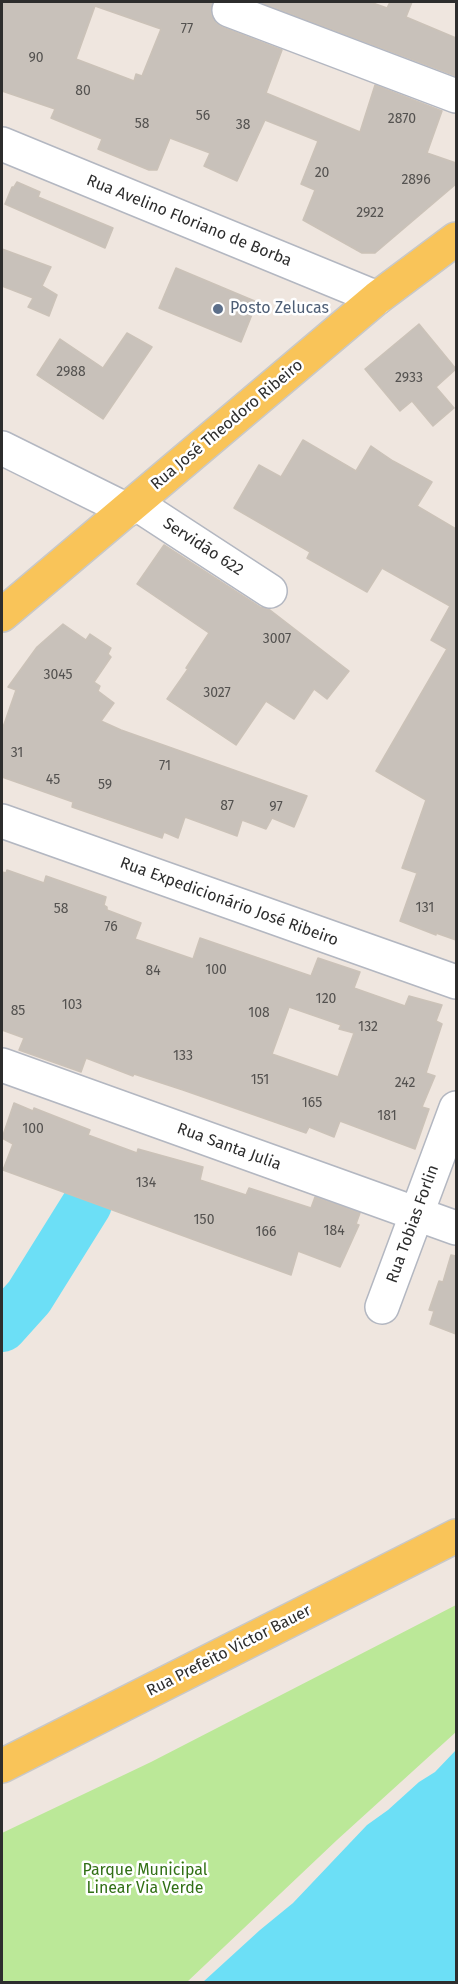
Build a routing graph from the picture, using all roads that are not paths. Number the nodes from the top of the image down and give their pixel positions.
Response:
1 (229, 10) dead end
2 (456, 96) edge
3 (2, 144) edge
4 (456, 239) edge
5 (377, 298) junction
6 (2, 448) edge
7 (131, 506) junction
8 (270, 591) dead end
9 (2, 615) edge
10 (2, 821) edge
11 (456, 982) edge
12 (2, 1065) edge
13 (456, 1108) edge
14 (417, 1215) junction
15 (456, 1228) edge
16 (382, 1307) dead end
17 (456, 1536) edge
18 (2, 1766) edge

1 - 2 street
3 - 5 street, Rua Avelino Floriano de Borba
4 - 5 main road, Rua José Theodoro Ribeiro
5 - 7 main road, Rua José Theodoro Ribeiro
6 - 7 street, Servidão 622
7 - 8 street, Servidão 622
7 - 9 main road, Rua José Theodoro Ribeiro
10 - 11 street, Rua Expedicionário José Ribeiro
12 - 14 street, Rua Santa Julia
13 - 14 street, Rua Tobias Forlin
14 - 15 street, Rua Santa Julia
14 - 16 street, Rua Tobias Forlin
17 - 18 main road, Rua Prefeito Victor Bauer

